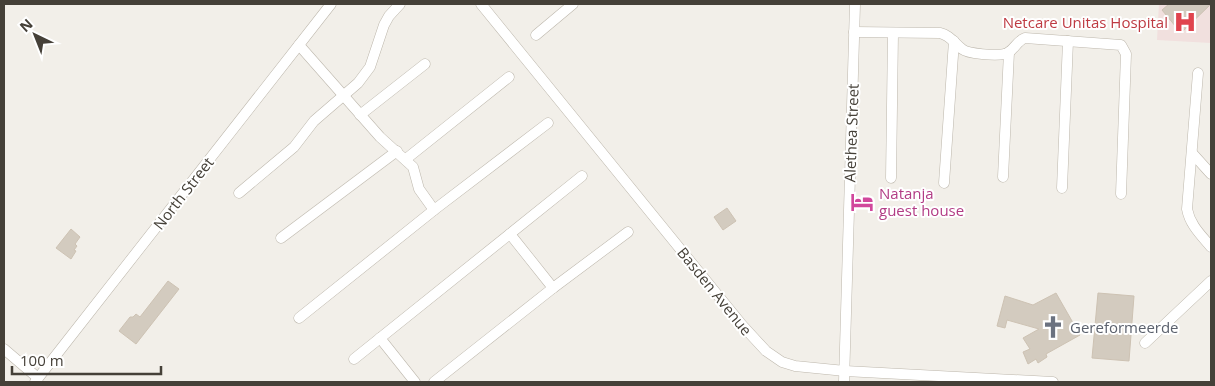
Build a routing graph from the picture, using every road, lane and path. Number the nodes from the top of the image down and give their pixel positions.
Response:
1 (331, 4) edge
2 (400, 4) edge
3 (481, 4) edge
4 (573, 4) edge
5 (854, 4) edge
6 (854, 32) junction
7 (893, 33) junction
8 (536, 35) dead end
9 (954, 41) junction
10 (1068, 41) junction
11 (299, 45) junction
12 (1009, 52) junction
13 (425, 64) dead end
14 (1198, 73) dead end
15 (509, 77) dead end
16 (343, 95) junction
17 (360, 115) junction
18 (548, 123) dead end
19 (397, 151) junction
20 (1192, 153) junction
21 (406, 159) junction
22 (1209, 167) edge
23 (582, 176) dead end
24 (1004, 177) dead end
25 (891, 178) dead end
26 (944, 183) dead end
27 (1062, 188) dead end
28 (239, 193) dead end
29 (1121, 194) dead end
30 (434, 210) junction
31 (628, 232) dead end
32 (510, 234) junction
33 (281, 238) dead end
34 (1211, 247) edge
35 (1211, 281) edge
36 (553, 288) junction
37 (299, 318) dead end
38 (380, 338) junction
39 (1145, 343) dead end
40 (4, 349) edge
41 (354, 359) dead end
42 (845, 371) junction
43 (36, 380) edge
44 (1025, 381) edge
45 (415, 382) edge
46 (434, 382) edge
47 (844, 382) edge
48 (1053, 382) edge

1 - 11 street, North Street
2 - 16 street
3 - 42 street, Basden Avenue
4 - 8 street
5 - 6 street, Alethea Street
6 - 7 street
6 - 42 street, Alethea Street
7 - 9 street
7 - 25 street
9 - 12 street
9 - 26 street
10 - 12 street
10 - 27 street
10 - 29 street
11 - 16 street
11 - 43 street, North Street
12 - 24 street
13 - 17 street
14 - 20 street
15 - 21 street
16 - 17 street
16 - 28 street
17 - 19 street
18 - 30 street
19 - 21 street
19 - 33 street
20 - 22 street
20 - 34 street
21 - 30 street
23 - 32 street
30 - 37 street
31 - 36 street
32 - 36 street
32 - 38 street
35 - 39 street
36 - 46 street
38 - 41 street
38 - 45 street
40 - 43 street
42 - 44 street, Basden Avenue
42 - 47 street, Alethea Street
44 - 48 street, Basden Avenue

